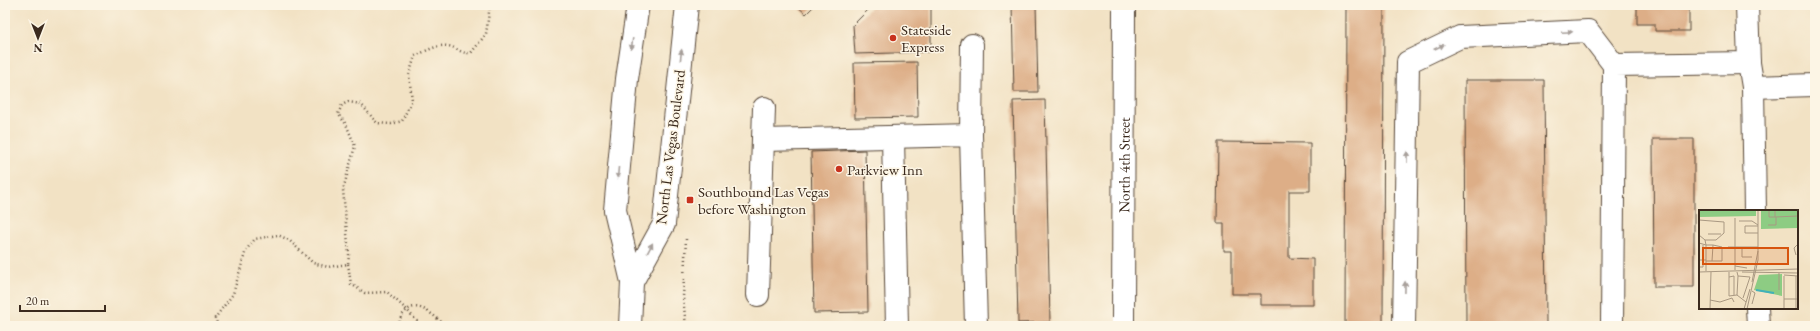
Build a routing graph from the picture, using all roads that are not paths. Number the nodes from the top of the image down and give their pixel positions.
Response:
1 (638, 5) edge
2 (687, 5) edge
3 (1124, 5) edge
4 (1747, 5) edge
5 (972, 45) dead end
6 (1749, 63) junction
7 (1614, 65) junction
8 (1815, 85) edge
9 (1752, 86) junction
10 (764, 108) dead end
11 (972, 135) junction
12 (894, 137) junction
13 (763, 140) junction
14 (1755, 210) edge
15 (632, 282) junction
16 (758, 295) dead end
17 (1757, 309) edge
18 (630, 326) edge
19 (896, 326) edge
20 (976, 326) edge
21 (1123, 326) edge
22 (1404, 326) edge
23 (1612, 326) edge
24 (1758, 326) edge

1 -> 15 main road, North Las Vegas Boulevard
15 -> 2 main road, North Las Vegas Boulevard
3 - 21 main road, North 4th Street
4 - 6 main road
5 - 11 main road
6 - 7 main road
6 - 9 main road
22 -> 7 main road
7 - 23 main road
8 - 9 main road
9 - 14 main road
10 - 13 main road
11 - 12 main road
11 - 20 main road
12 - 13 main road
12 - 19 main road
13 - 16 main road
15 - 18 main road, North Las Vegas Boulevard
17 - 24 main road

